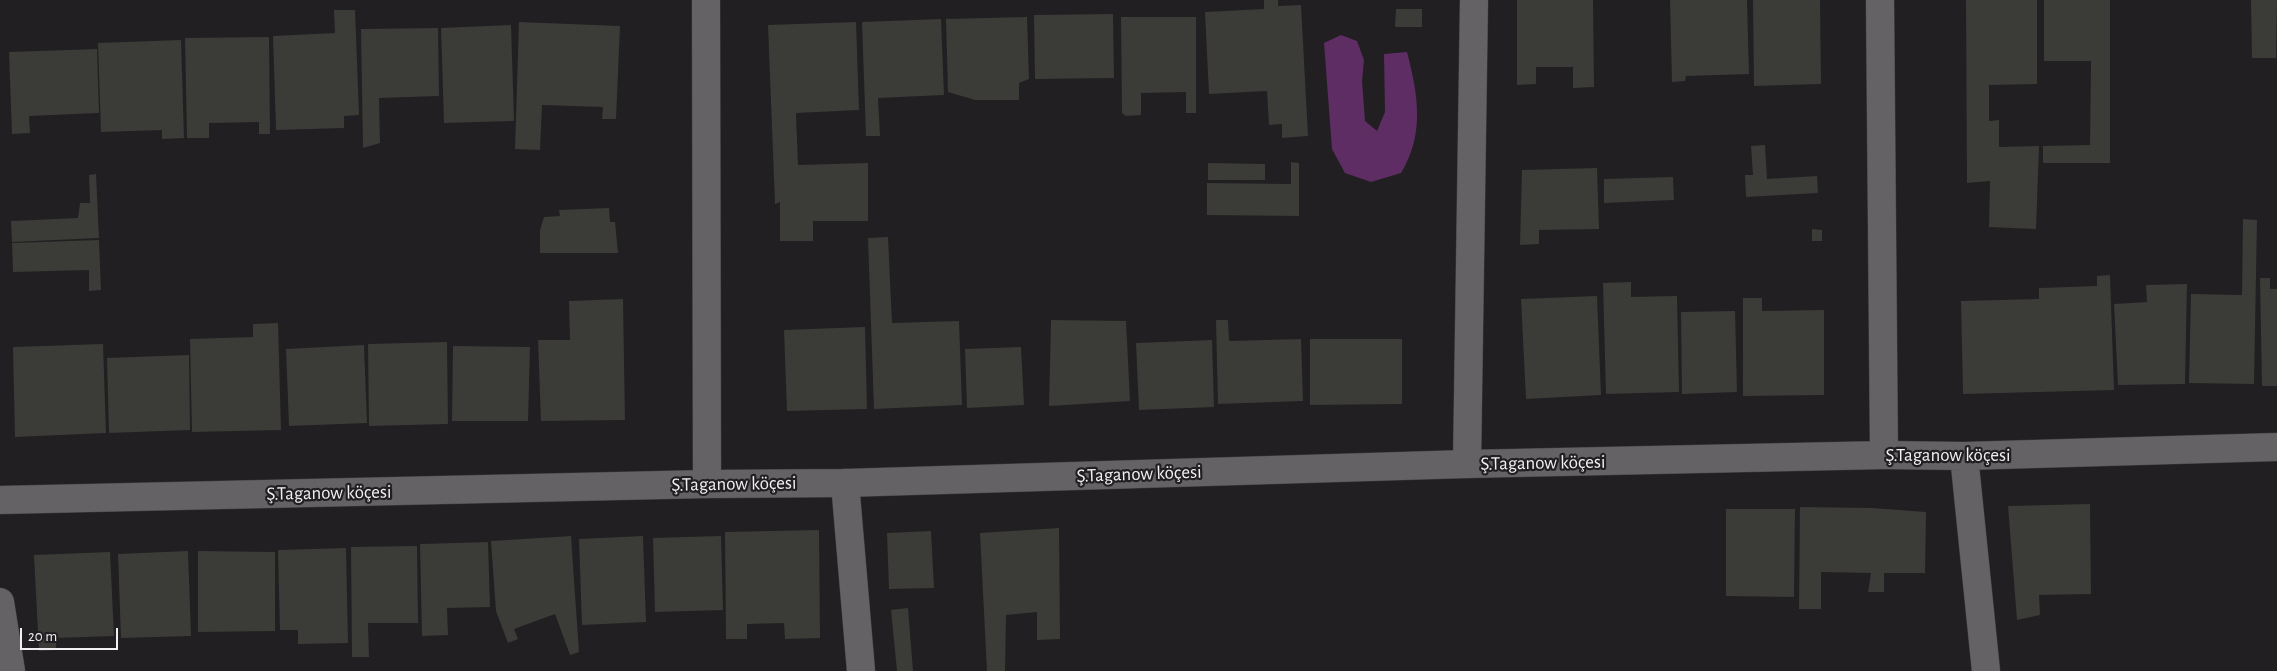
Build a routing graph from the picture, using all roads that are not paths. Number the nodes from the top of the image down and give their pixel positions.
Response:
1 (706, 0) edge
2 (1474, 0) edge
3 (1880, 0) edge
4 (2277, 448) edge
5 (1884, 455) junction
6 (1964, 456) junction
7 (1467, 464) junction
8 (845, 483) junction
9 (706, 484) junction
10 (0, 500) edge
11 (0, 602) edge
12 (11, 671) edge
13 (861, 671) edge
14 (1986, 671) edge

1 - 9 street
2 - 7 street
3 - 5 street
4 - 6 street, Ş.Taganow köçesi
5 - 6 street, Ş.Taganow köçesi
5 - 7 street, Ş.Taganow köçesi
6 - 14 street
7 - 8 street, Ş.Taganow köçesi
8 - 9 street, Ş.Taganow köçesi
8 - 13 street
9 - 10 street, Ş.Taganow köçesi
11 - 12 street

